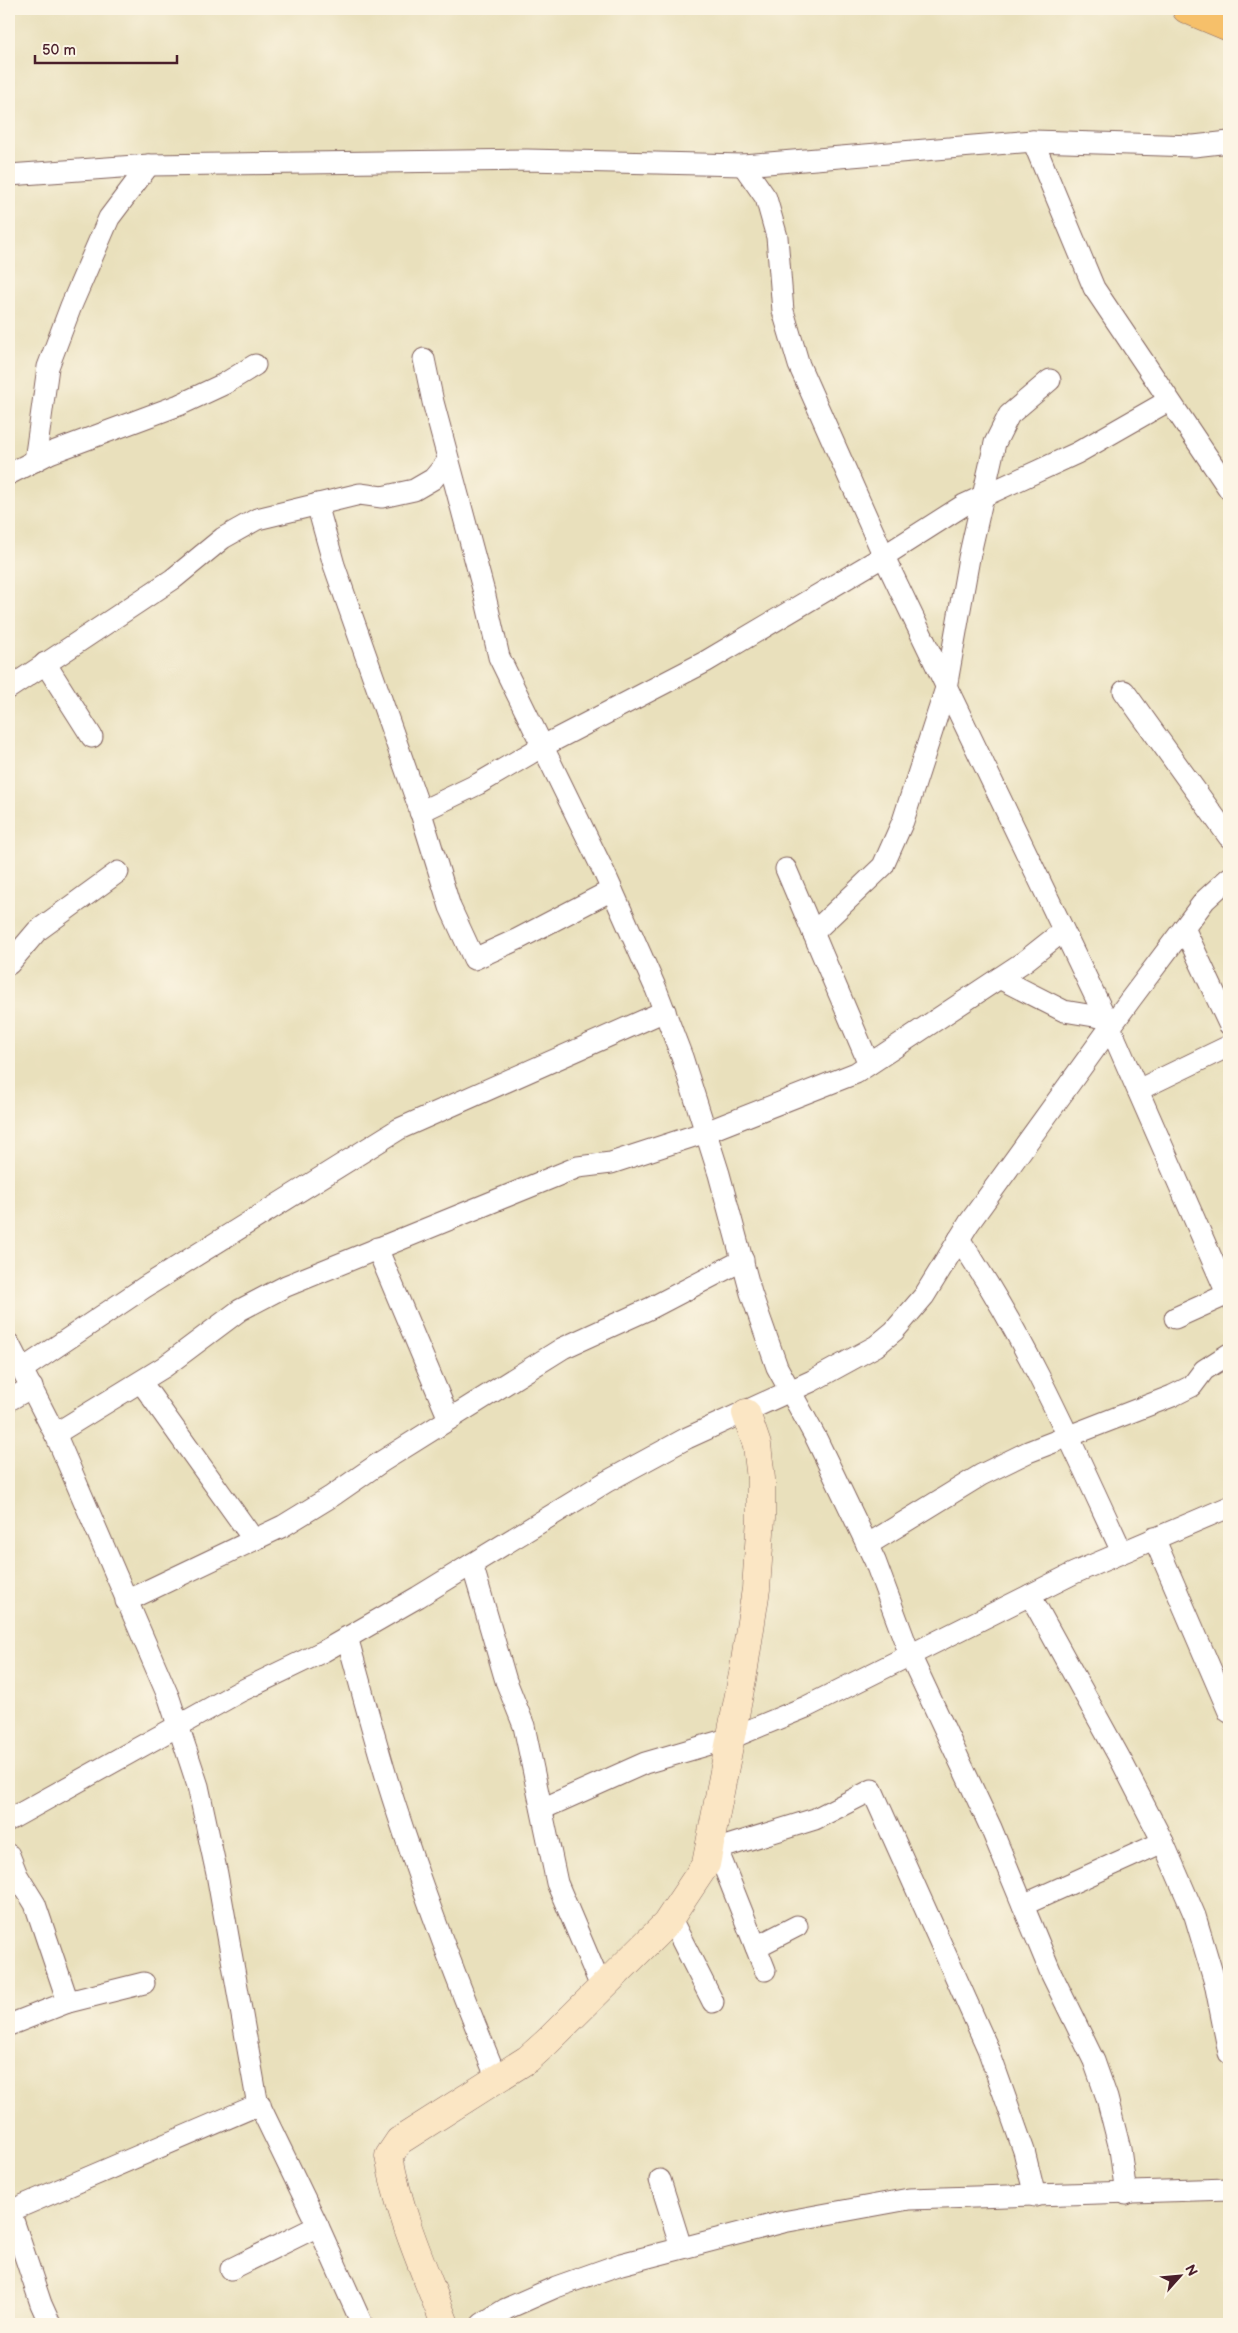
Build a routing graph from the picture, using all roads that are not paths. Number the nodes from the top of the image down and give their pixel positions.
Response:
1 (1186, 9) edge
2 (1229, 27) edge
3 (1032, 141) junction
4 (1229, 142) edge
5 (149, 165) junction
6 (743, 165) junction
7 (9, 175) edge
8 (424, 359) dead end
9 (255, 365) dead end
10 (1050, 380) dead end
11 (1168, 401) junction
12 (35, 461) junction
13 (448, 461) junction
14 (9, 474) edge
15 (1229, 489) edge
16 (983, 496) junction
17 (317, 504) junction
18 (884, 556) junction
19 (45, 663) junction
20 (9, 688) edge
21 (946, 688) junction
22 (1124, 692) dead end
23 (92, 737) dead end
24 (543, 746) junction
25 (420, 812) junction
26 (1229, 837) edge
27 (786, 869) dead end
28 (118, 872) dead end
29 (1229, 878) edge
30 (612, 890) junction
31 (1184, 928) junction
32 (1064, 931) junction
33 (814, 933) junction
34 (9, 964) edge
35 (998, 978) junction
36 (665, 1011) junction
37 (1108, 1022) junction
38 (1229, 1024) edge
39 (1229, 1046) edge
40 (869, 1064) junction
41 (1138, 1090) junction
42 (706, 1132) junction
43 (959, 1239) junction
44 (377, 1248) junction
45 (742, 1260) junction
46 (1228, 1296) edge
47 (1176, 1318) dead end
48 (9, 1344) edge
49 (1229, 1354) edge
50 (27, 1378) junction
51 (141, 1382) junction
52 (790, 1392) junction
53 (9, 1400) edge
54 (746, 1413) junction
55 (449, 1419) junction
56 (55, 1434) junction
57 (1068, 1437) junction
58 (1229, 1506) edge
59 (1154, 1538) junction
60 (254, 1540) junction
61 (868, 1545) junction
62 (1122, 1552) junction
63 (472, 1564) junction
64 (1030, 1595) junction
65 (126, 1601) junction
66 (348, 1638) junction
67 (910, 1655) junction
68 (1228, 1706) edge
69 (178, 1726) junction
70 (731, 1738) junction
71 (542, 1809) junction
72 (9, 1820) edge
73 (1163, 1842) junction
74 (713, 1851) junction
75 (9, 1856) edge
76 (1023, 1905) junction
77 (670, 1917) junction
78 (796, 1926) dead end
79 (756, 1947) junction
80 (765, 1970) dead end
81 (144, 1983) dead end
82 (602, 1989) junction
83 (68, 2002) junction
84 (713, 2002) dead end
85 (9, 2025) edge
86 (1229, 2053) edge
87 (498, 2079) junction
88 (260, 2104) junction
89 (660, 2180) dead end
90 (1229, 2189) edge
91 (1126, 2194) junction
92 (1035, 2196) junction
93 (9, 2210) edge
94 (318, 2226) junction
95 (682, 2247) junction
96 (231, 2269) dead end
97 (50, 2324) edge
98 (362, 2324) edge
99 (445, 2324) edge
100 (482, 2324) edge

1 - 2 highway
3 - 4 street
3 - 6 street
3 - 11 street
5 - 6 street
5 - 7 street
5 - 12 street
6 - 18 street
8 - 13 street
9 - 12 street
10 - 16 street
11 - 15 street
11 - 16 street
12 - 14 street
13 - 17 street
13 - 24 street
16 - 18 street
16 - 21 street
17 - 19 street
17 - 25 street
18 - 21 street
18 - 24 street
19 - 20 street
19 - 23 street
21 - 32 street
21 - 33 street
22 - 26 street
24 - 25 street
24 - 30 street
25 - 30 street
27 - 33 street
28 - 34 street
29 - 31 street
30 - 36 street
31 - 37 street
31 - 38 street
32 - 35 street
32 - 37 street
33 - 40 street
35 - 37 street
35 - 40 street
36 - 42 street
36 - 50 street
37 - 41 street
37 - 43 street
39 - 41 street
40 - 42 street
41 - 46 street
42 - 44 street
42 - 45 street
43 - 52 street
43 - 57 street
44 - 51 street
44 - 55 street
45 - 52 street
45 - 55 street
46 - 47 street
48 - 50 street
49 - 57 street
50 - 53 street
50 - 56 street
51 - 56 street
51 - 60 street
52 - 54 street
52 - 61 street
54 - 63 street
54 - 70 street
55 - 60 street
56 - 65 street
57 - 61 street
57 - 62 street
58 - 59 street
59 - 62 street
59 - 68 street
60 - 65 street
61 - 67 street
62 - 64 street
63 - 66 street
63 - 71 street
64 - 67 street
64 - 73 street
65 - 69 street
66 - 69 street
66 - 87 street
67 - 70 street
67 - 76 street
69 - 72 street
69 - 88 street
70 - 71 street
70 - 74 street
71 - 82 street
73 - 76 street
73 - 86 street
74 - 77 street
74 - 79 street
74 - 92 street
75 - 83 street
76 - 91 street
77 - 82 street
77 - 84 street
78 - 79 street
79 - 80 street
81 - 83 street
82 - 87 street
83 - 85 street
87 - 99 street
88 - 93 street
88 - 94 street
89 - 95 street
90 - 91 street
91 - 92 street
92 - 95 street
93 - 97 street
94 - 96 street
94 - 98 street
95 - 100 street

